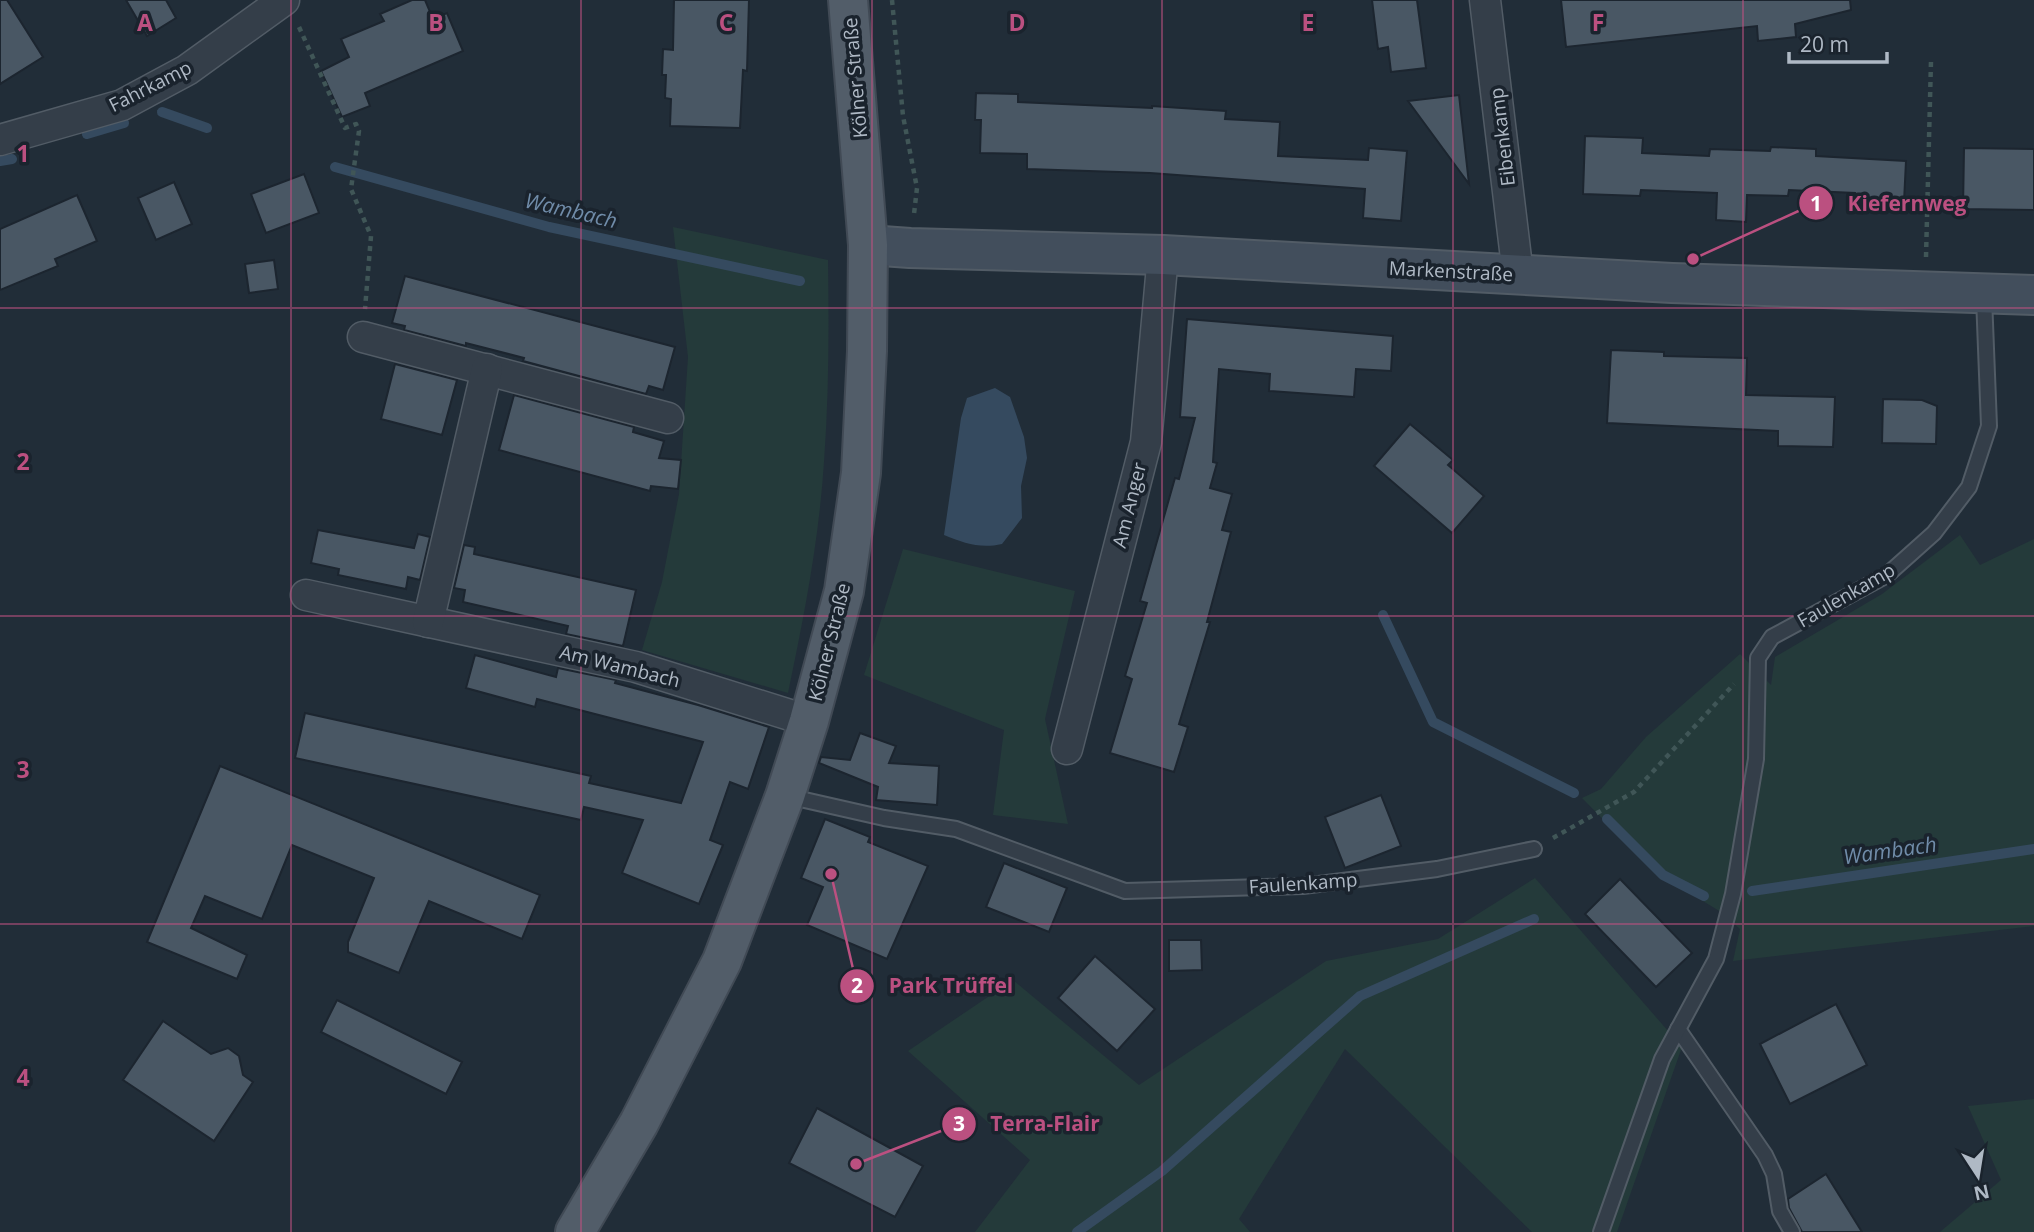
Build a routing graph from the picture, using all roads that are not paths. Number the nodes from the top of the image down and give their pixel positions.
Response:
1 (848, 0) edge
2 (1485, 0) edge
3 (291, 12) edge
4 (0, 140) edge
5 (868, 244) junction
6 (1163, 255) junction
7 (1518, 275) junction
8 (1984, 294) junction
9 (2034, 295) edge
10 (363, 337) road end
11 (487, 369) junction
12 (668, 418) dead end
13 (306, 596) dead end
14 (428, 622) junction
15 (809, 721) junction
16 (1067, 749) dead end
17 (785, 796) junction
18 (1534, 849) road end
19 (1678, 1029) junction
20 (575, 1232) edge
21 (1601, 1232) edge
22 (1792, 1232) edge

1 - 5 main road, Kölner Straße
2 - 7 street, Eibenkamp
3 - 4 street, Fahrkamp
5 - 6 street, Markenstraße
5 - 15 main road, Kölner Straße
6 - 7 street, Markenstraße
6 - 16 street, Am Anger
7 - 8 street, Markenstraße
8 - 9 street, Markenstraße
8 - 19 lane, Faulenkamp
10 - 11 street
11 - 12 street
11 - 14 street
13 - 14 street, Am Wambach
14 - 15 street, Am Wambach
15 - 17 main road, Kölner Straße
17 - 18 lane, Faulenkamp
17 - 20 main road, Kölner Straße
19 - 21 lane
19 - 22 lane

